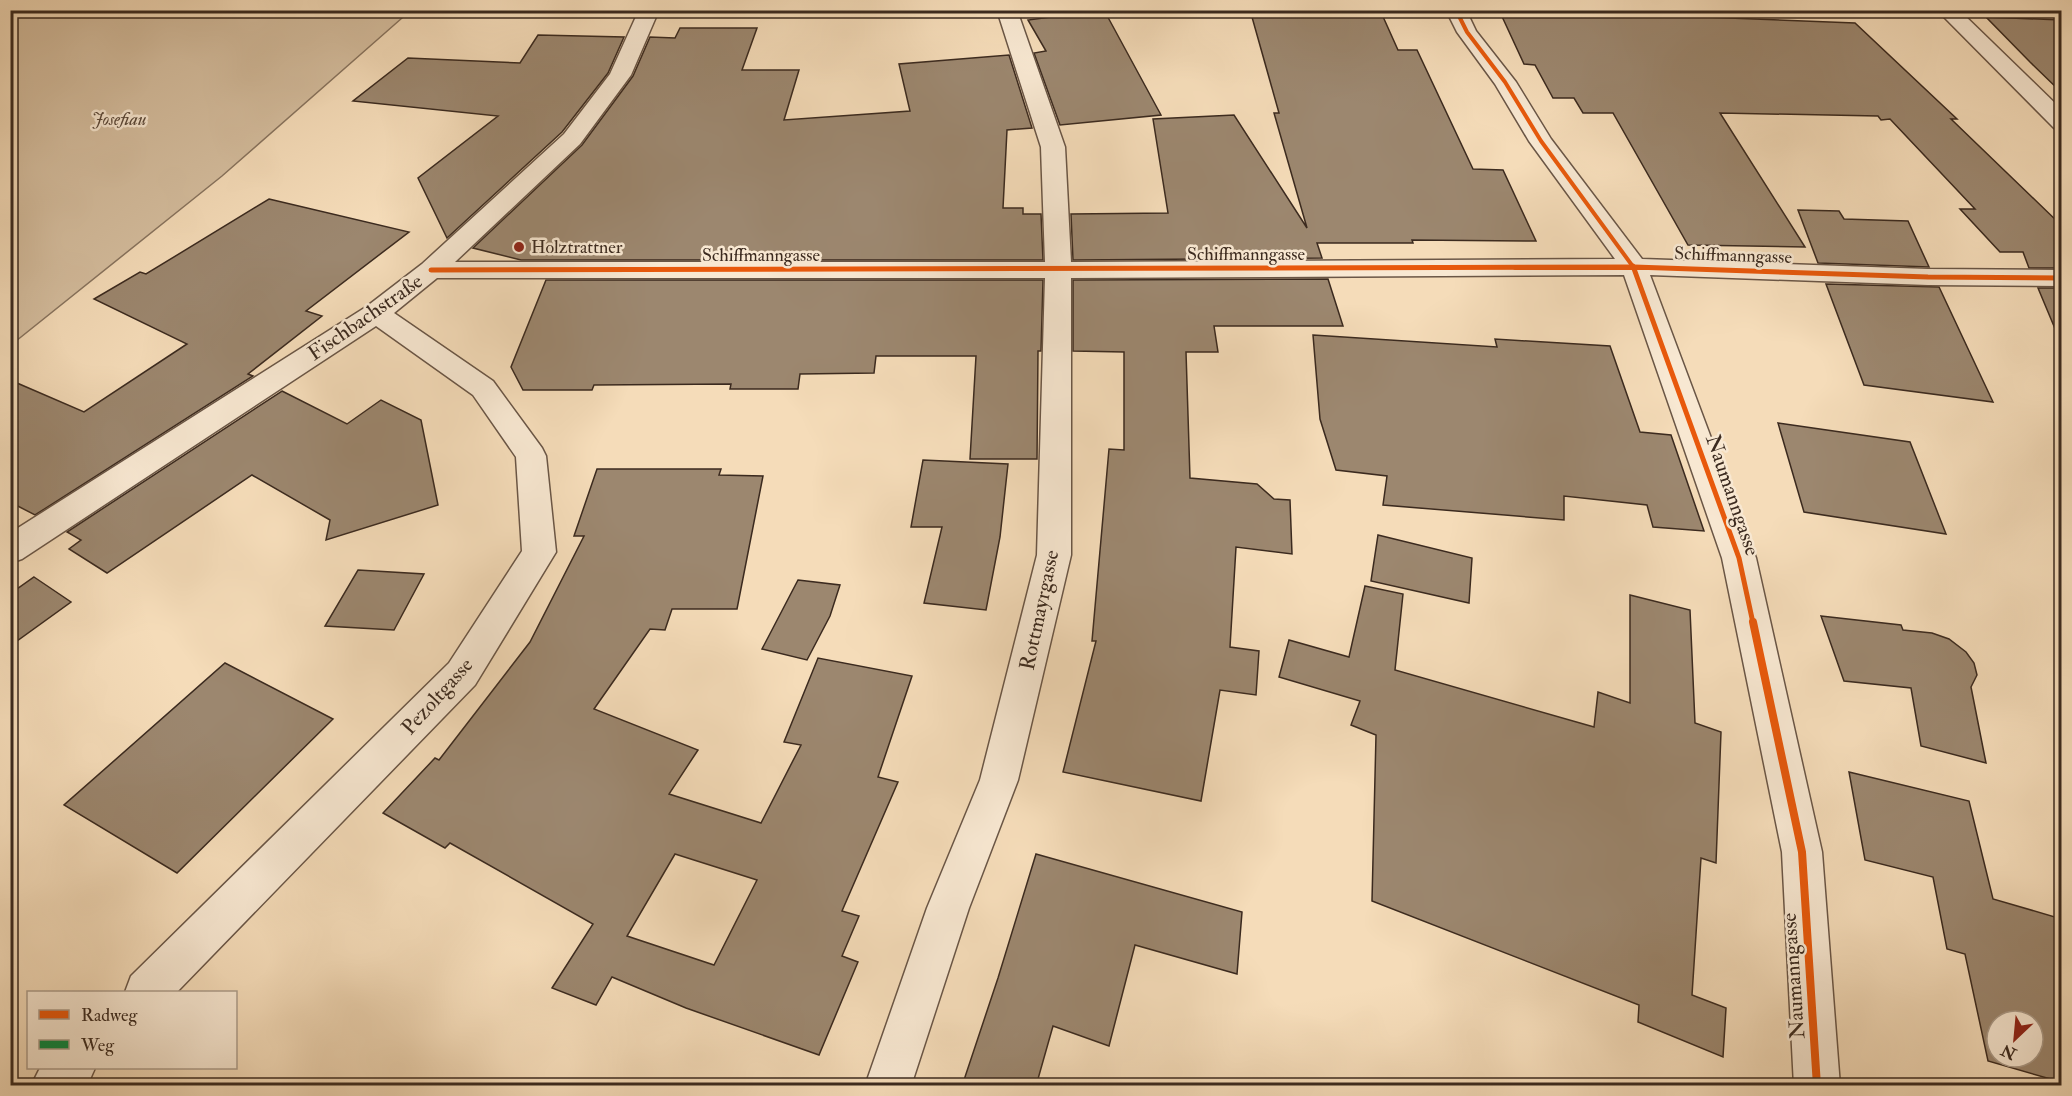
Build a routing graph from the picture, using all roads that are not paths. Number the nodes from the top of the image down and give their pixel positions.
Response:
1 (648, 10) edge
2 (1007, 10) edge
3 (1456, 10) edge
4 (1947, 10) edge
5 (2061, 123) edge
6 (1634, 267) junction
7 (432, 270) junction
8 (1058, 270) junction
9 (2061, 278) edge
10 (376, 313) junction
11 (10, 550) edge
12 (149, 991) edge
13 (71, 1069) edge
14 (54, 1086) edge
15 (888, 1086) edge
16 (1816, 1086) edge

1 - 7 street, Fischbachstraße
2 - 8 street, Rottmayrgasse
3 - 6 street, Naumanngasse
4 - 5 street
6 - 8 street, Schiffmanngasse
6 - 9 street, Schiffmanngasse
6 - 16 street, Naumanngasse
7 - 8 street, Schiffmanngasse
7 - 10 street, Fischbachstraße
8 - 15 street, Rottmayrgasse
10 - 11 street, Fischbachstraße
10 - 12 street, Pezoltgasse
13 - 14 street

